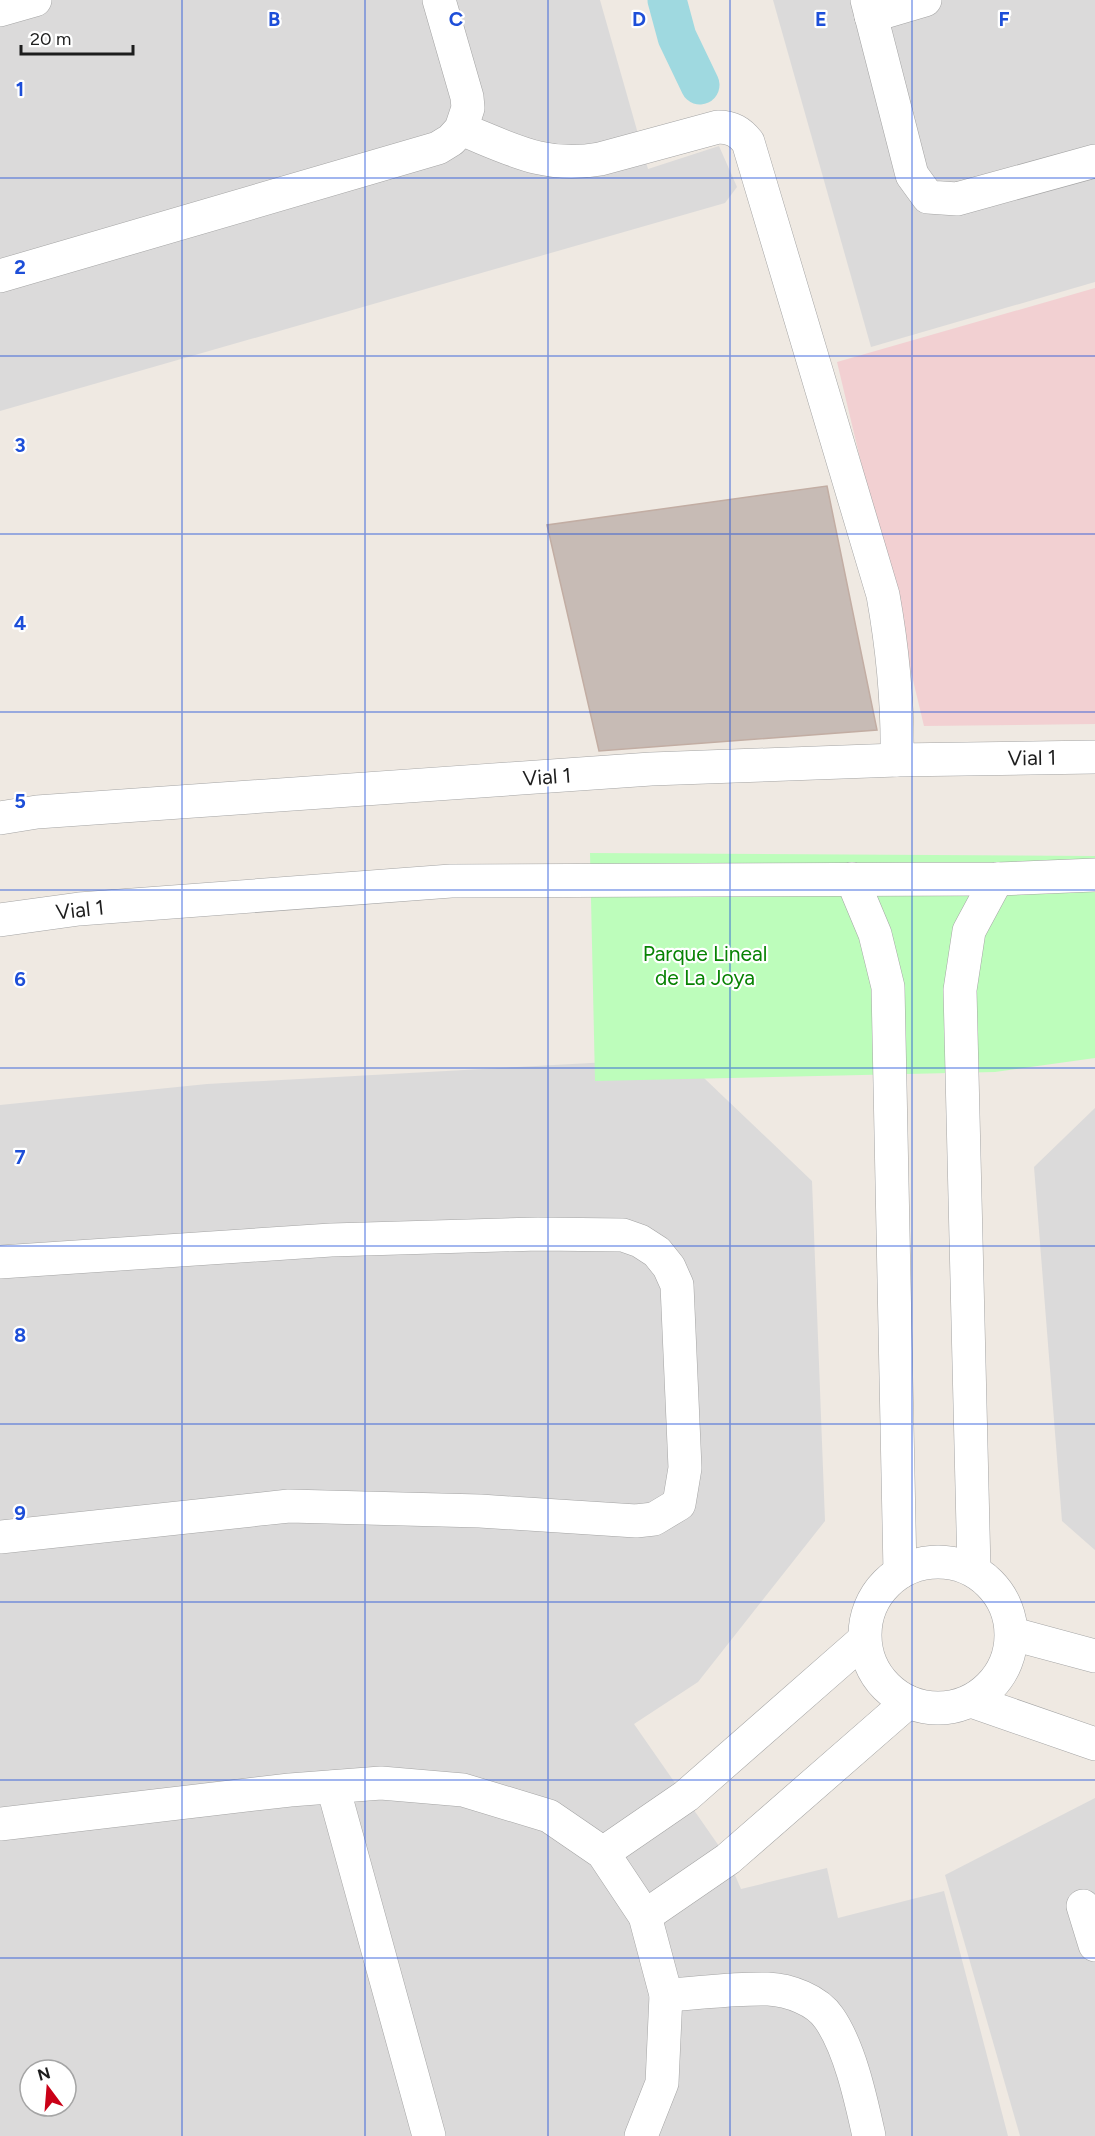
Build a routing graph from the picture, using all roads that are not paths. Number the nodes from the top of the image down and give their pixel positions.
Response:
1 (35, 0) edge
2 (440, 0) edge
3 (926, 0) edge
4 (869, 8) edge
5 (0, 10) edge
6 (461, 129) junction
7 (1095, 161) edge
8 (0, 276) edge
9 (1095, 757) edge
10 (897, 760) junction
11 (0, 818) edge
12 (1095, 875) edge
13 (852, 879) junction
14 (997, 879) junction
15 (0, 920) edge
16 (0, 1263) edge
17 (0, 1537) edge
18 (974, 1570) junction
19 (900, 1572) junction
20 (1013, 1634) junction
21 (864, 1640) junction
22 (1095, 1656) edge
23 (971, 1701) junction
24 (908, 1702) junction
25 (1095, 1744) edge
26 (333, 1786) junction
27 (0, 1824) edge
28 (603, 1853) junction
29 (1083, 1906) dead end
30 (645, 1916) junction
31 (1095, 1945) edge
32 (666, 1995) junction
33 (429, 2136) edge
34 (641, 2136) edge
35 (870, 2136) edge

1 - 5 street
2 - 6 street
3 - 4 street
4 - 7 street
6 - 8 street
6 - 10 street
9 - 10 street, Vial 1
10 - 11 street, Vial 1
12 - 14 street, Vial 1
13 - 14 street, Vial 1
13 - 15 street, Vial 1
13 - 19 street
14 - 18 street
16 - 17 street
18 - 19 street
18 - 20 street
19 - 21 street
20 - 22 street
20 - 23 street
21 - 24 street
21 - 28 street
23 - 24 street
23 - 25 street
24 - 30 street
26 - 27 street
26 - 28 street
26 - 33 street
28 - 30 street
29 - 31 street
30 - 32 street
32 - 34 street
32 - 35 street

